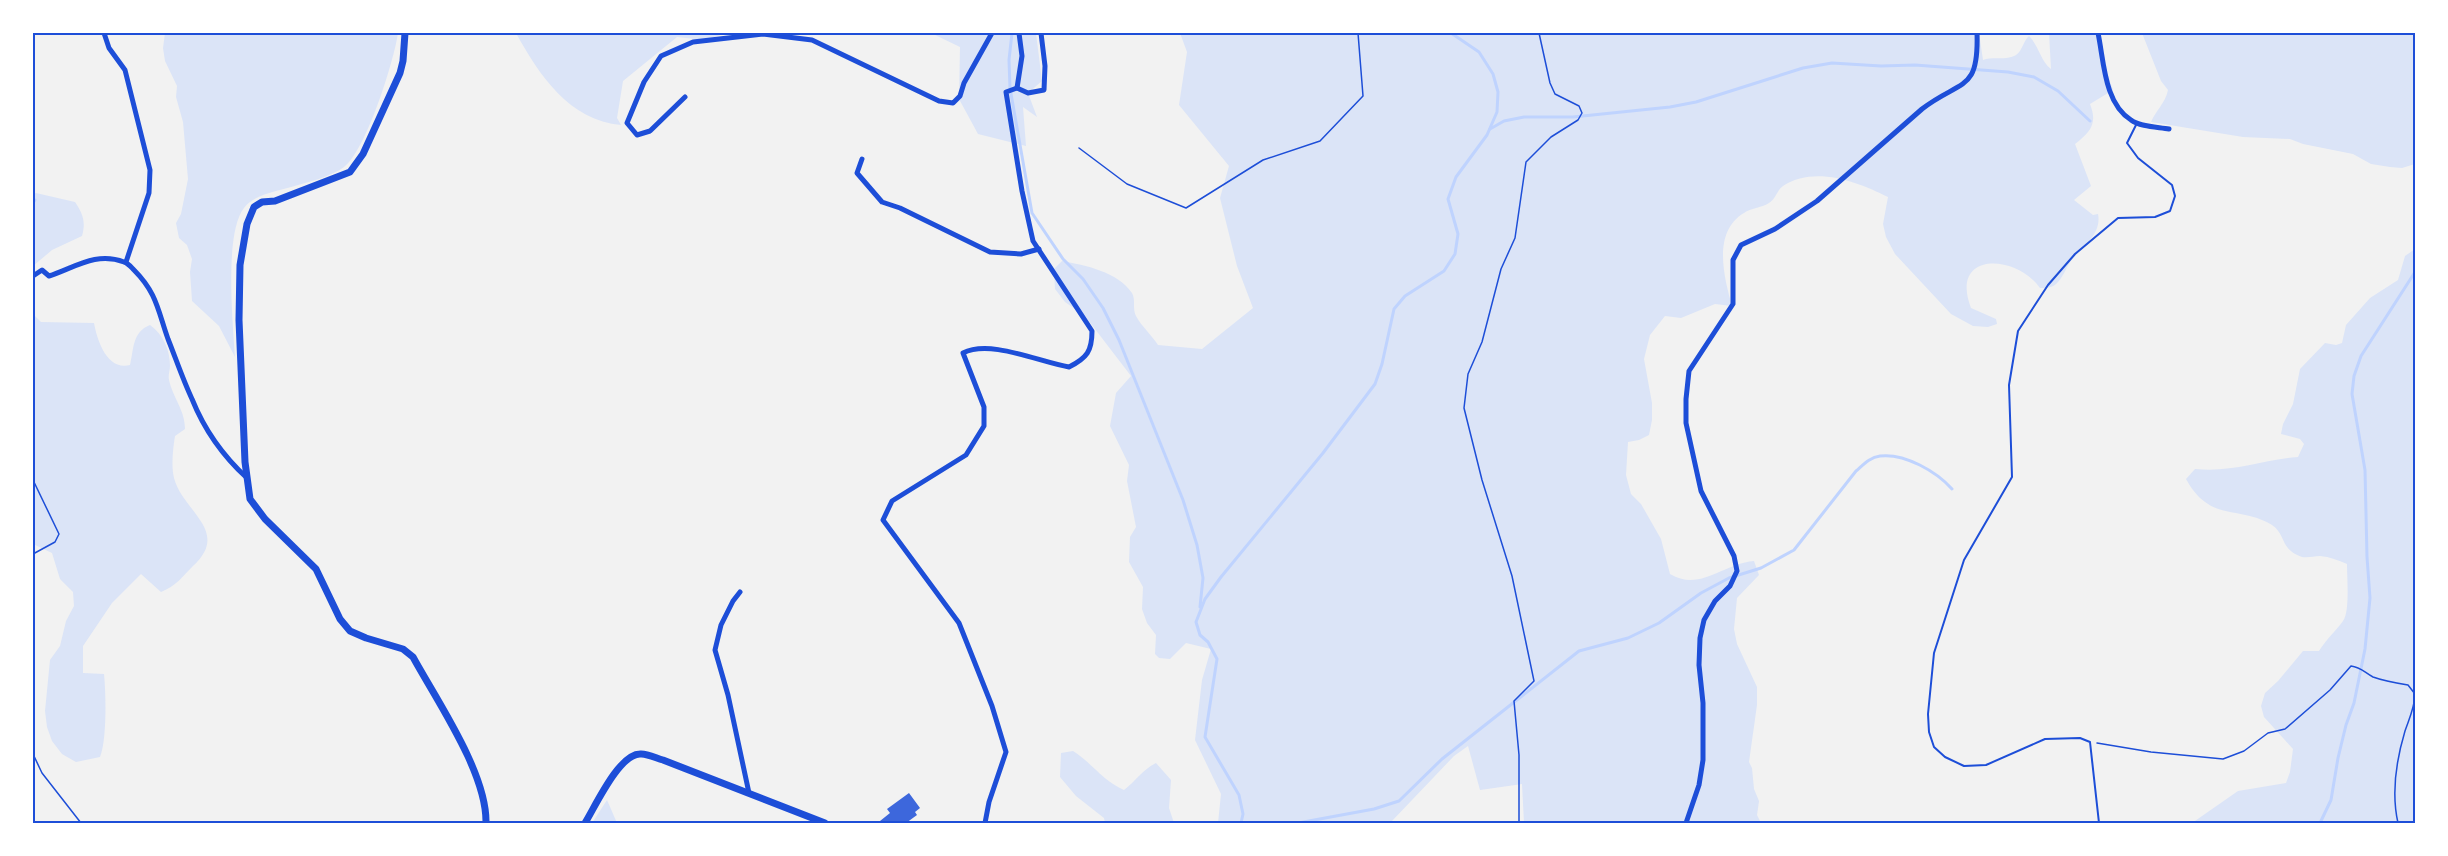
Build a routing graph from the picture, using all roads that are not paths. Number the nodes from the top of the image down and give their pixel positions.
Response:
1 (104, 33) edge
2 (405, 33) edge
3 (992, 33) edge
4 (1019, 33) edge
5 (1041, 33) edge
6 (1977, 33) edge
7 (2098, 33) edge
8 (1017, 88) junction
9 (685, 97) dead end
10 (2138, 123) junction
11 (2169, 129) dead end
12 (862, 159) dead end
13 (1039, 249) junction
14 (126, 262) junction
15 (33, 276) edge
16 (248, 479) junction
17 (740, 592) dead end
18 (749, 793) junction
19 (486, 823) edge
20 (585, 823) edge
21 (825, 823) edge
22 (985, 823) edge
23 (1686, 823) edge
24 (2099, 823) edge

1 - 14 street
2 - 16 street
3 - 9 street
4 - 8 street
5 - 8 street
6 - 23 street
7 - 10 street
8 - 13 street
10 - 11 street
10 - 24 lane
12 - 13 street
13 - 22 street
14 - 15 street
14 - 16 street
16 - 19 street
17 - 18 street
18 - 20 street
18 - 21 street

